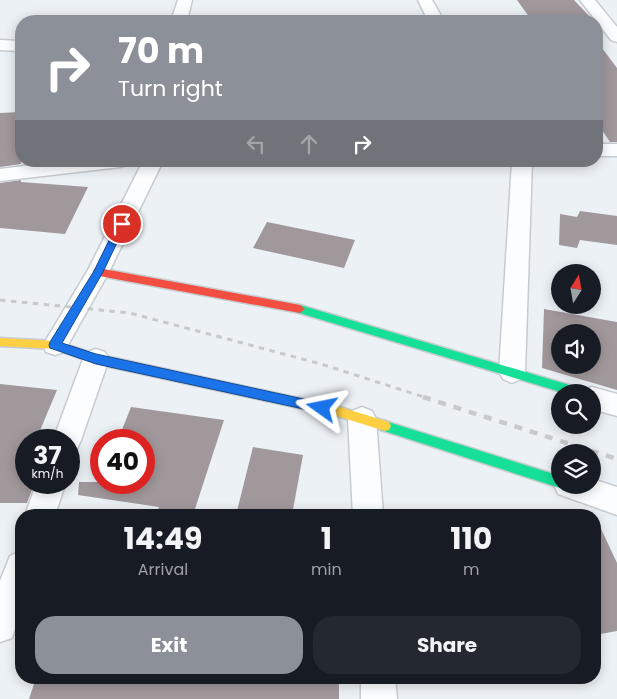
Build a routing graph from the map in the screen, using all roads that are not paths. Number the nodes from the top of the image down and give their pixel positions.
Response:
1 (184, 0) edge
2 (425, 0) edge
3 (587, 0) edge
4 (180, 15) edge
5 (433, 15) edge
6 (599, 15) edge
7 (603, 20) edge
8 (617, 37) edge
9 (0, 45) edge
10 (15, 46) edge
11 (603, 150) edge
12 (617, 150) edge
13 (69, 167) edge
14 (150, 167) edge
15 (522, 167) edge
16 (0, 175) edge
17 (98, 272) junction
18 (0, 342) edge
19 (54, 345) junction
20 (96, 359) junction
21 (512, 372) junction
22 (551, 384) edge
23 (601, 401) edge
24 (617, 405) edge
25 (362, 419) junction
26 (71, 429) edge
27 (551, 479) edge
28 (48, 494) edge
29 (596, 494) edge
30 (617, 501) edge
31 (42, 509) edge
32 (368, 509) edge
33 (15, 584) edge
34 (0, 626) edge
35 (378, 684) edge
36 (379, 699) edge

1 - 4 street
2 - 5 street
3 - 6 street
7 - 8 street
9 - 10 street
11 - 12 street
13 - 16 street
14 - 17 street
15 - 21 street
17 - 19 street
17 - 21 street
18 - 19 street
19 - 20 street
20 - 25 street
20 - 26 street
21 - 22 street
23 - 24 street
25 - 27 street
25 - 32 street
28 - 31 street
29 - 30 street
33 - 34 street
35 - 36 street

